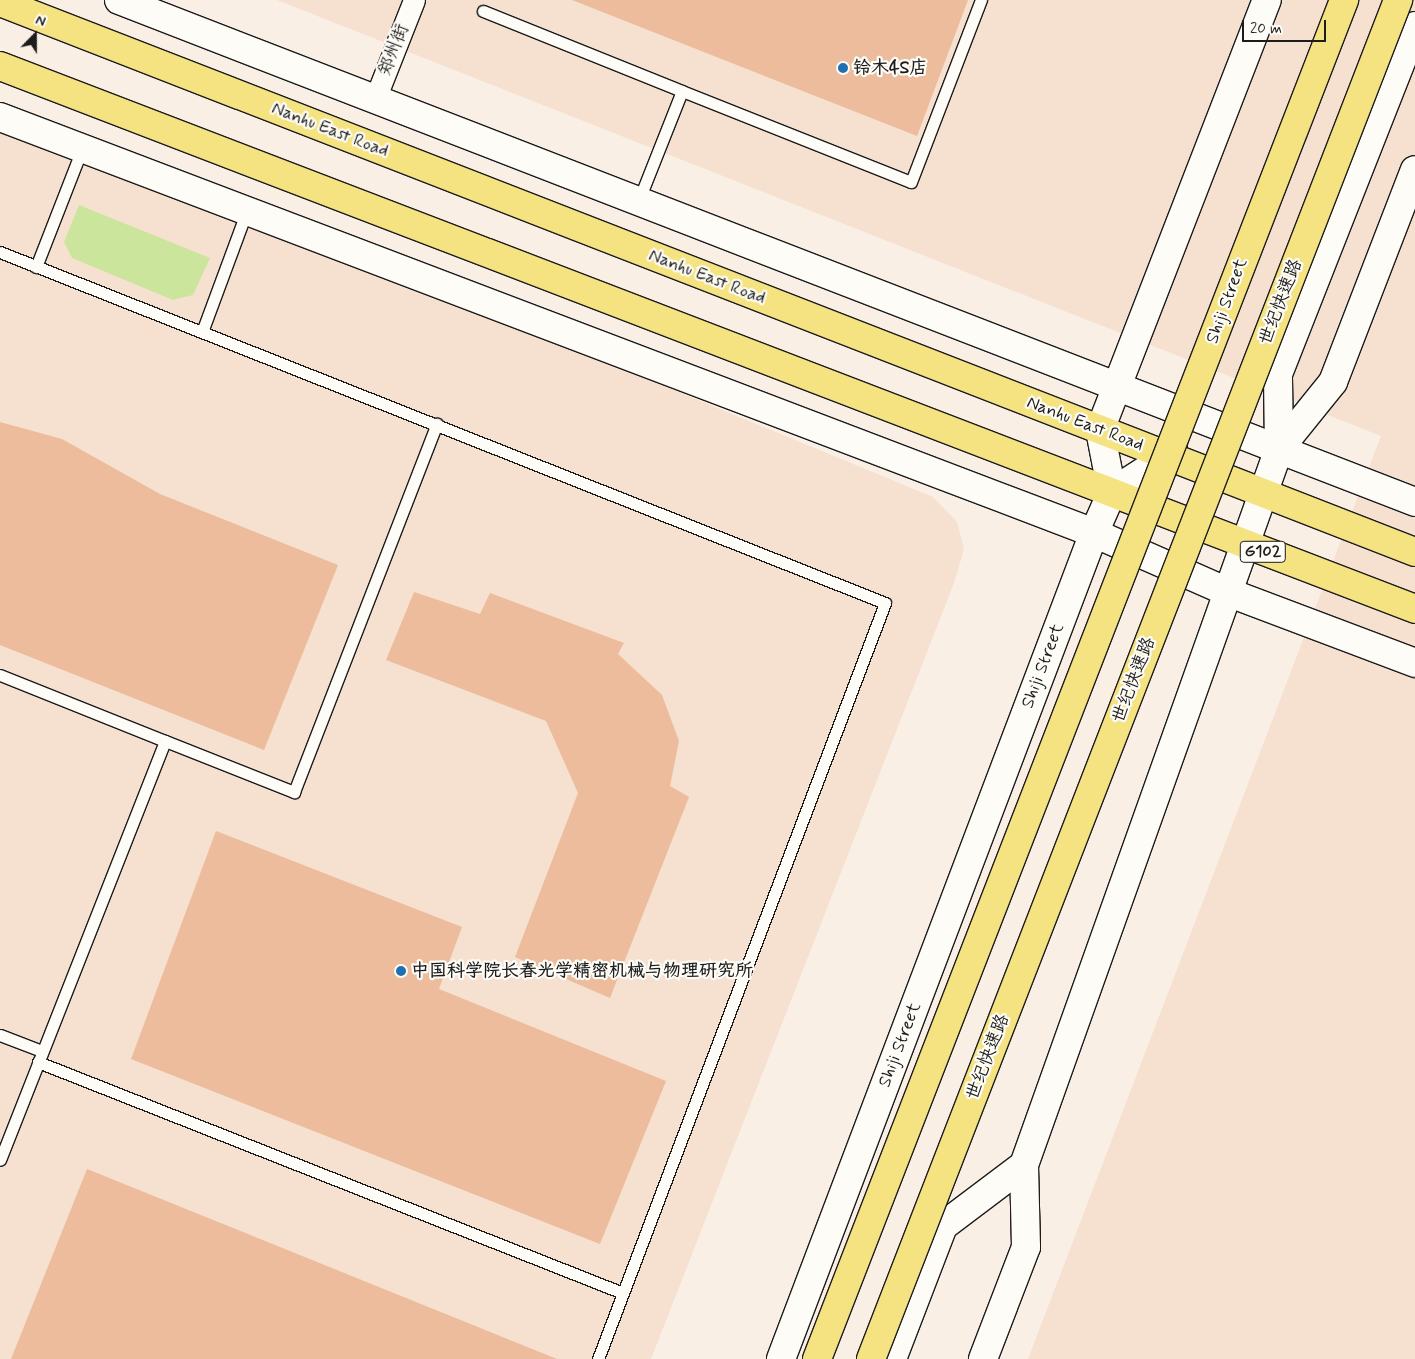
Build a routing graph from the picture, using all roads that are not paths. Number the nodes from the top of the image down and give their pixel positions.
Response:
1 (119, 0) edge
2 (414, 0) edge
3 (981, 0) edge
4 (1268, 0) edge
5 (1338, 0) edge
6 (1344, 0) edge
7 (1398, 0) edge
8 (0, 2) edge
9 (483, 12) dead end
10 (1415, 26) edge
11 (0, 66) edge
12 (682, 91) junction
13 (375, 100) junction
14 (0, 117) edge
15 (82, 149) junction
16 (1415, 170) edge
17 (638, 202) junction
18 (246, 213) junction
19 (0, 252) edge
20 (36, 267) junction
21 (202, 332) junction
22 (1117, 388) junction
23 (1185, 414) junction
24 (437, 424) junction
25 (1100, 430) junction
26 (1279, 449) junction
27 (1168, 456) junction
28 (1112, 492) junction
29 (1262, 493) junction
30 (1415, 502) edge
31 (1094, 533) junction
32 (1242, 544) junction
33 (1415, 552) edge
34 (1230, 593) junction
35 (1415, 609) edge
36 (1415, 663) edge
37 (0, 675) edge
38 (165, 741) junction
39 (0, 1034) edge
40 (40, 1057) junction
41 (0, 1160) edge
42 (1024, 1164) junction
43 (624, 1293) junction
44 (598, 1359) edge
45 (781, 1359) edge
46 (818, 1359) edge
47 (871, 1359) edge
48 (892, 1359) edge
49 (984, 1359) edge

1 - 13 street
2 - 13 street, 郑州街
3 - 12 lane
4 - 22 street
5 - 23 street, Shiji Street
6 - 46 main road, bridge
7 - 47 main road, 世纪快速路, bridge
8 - 25 main road, Nanhu East Road
9 - 12 lane
10 - 26 street
11 - 28 main road
12 - 17 lane
13 - 17 street
14 - 15 street
15 - 18 street
15 - 20 lane
16 - 26 street
17 - 22 street
18 - 21 lane
18 - 31 street
19 - 20 lane
20 - 21 lane
21 - 24 lane
22 - 23 street
22 - 25 street
23 - 26 street
23 - 27 street, Shiji Street
24 - 38 lane
24 - 43 lane
25 - 27 main road, Nanhu East Road
25 - 28 street
26 - 29 street
26 - 30 street
27 - 28 street
27 - 29 main road, Nanhu East Road
28 - 31 street, Shiji Street
28 - 32 main road, G102
29 - 32 street, G102
29 - 33 main road, Nanhu East Road
31 - 34 street
31 - 45 street, Shiji Street
32 - 34 street, G102
32 - 35 main road, G102
34 - 36 street
34 - 42 street, G102
37 - 38 lane
38 - 40 lane
39 - 40 lane
40 - 41 lane
40 - 43 lane
42 - 48 street
42 - 49 street
43 - 44 lane

